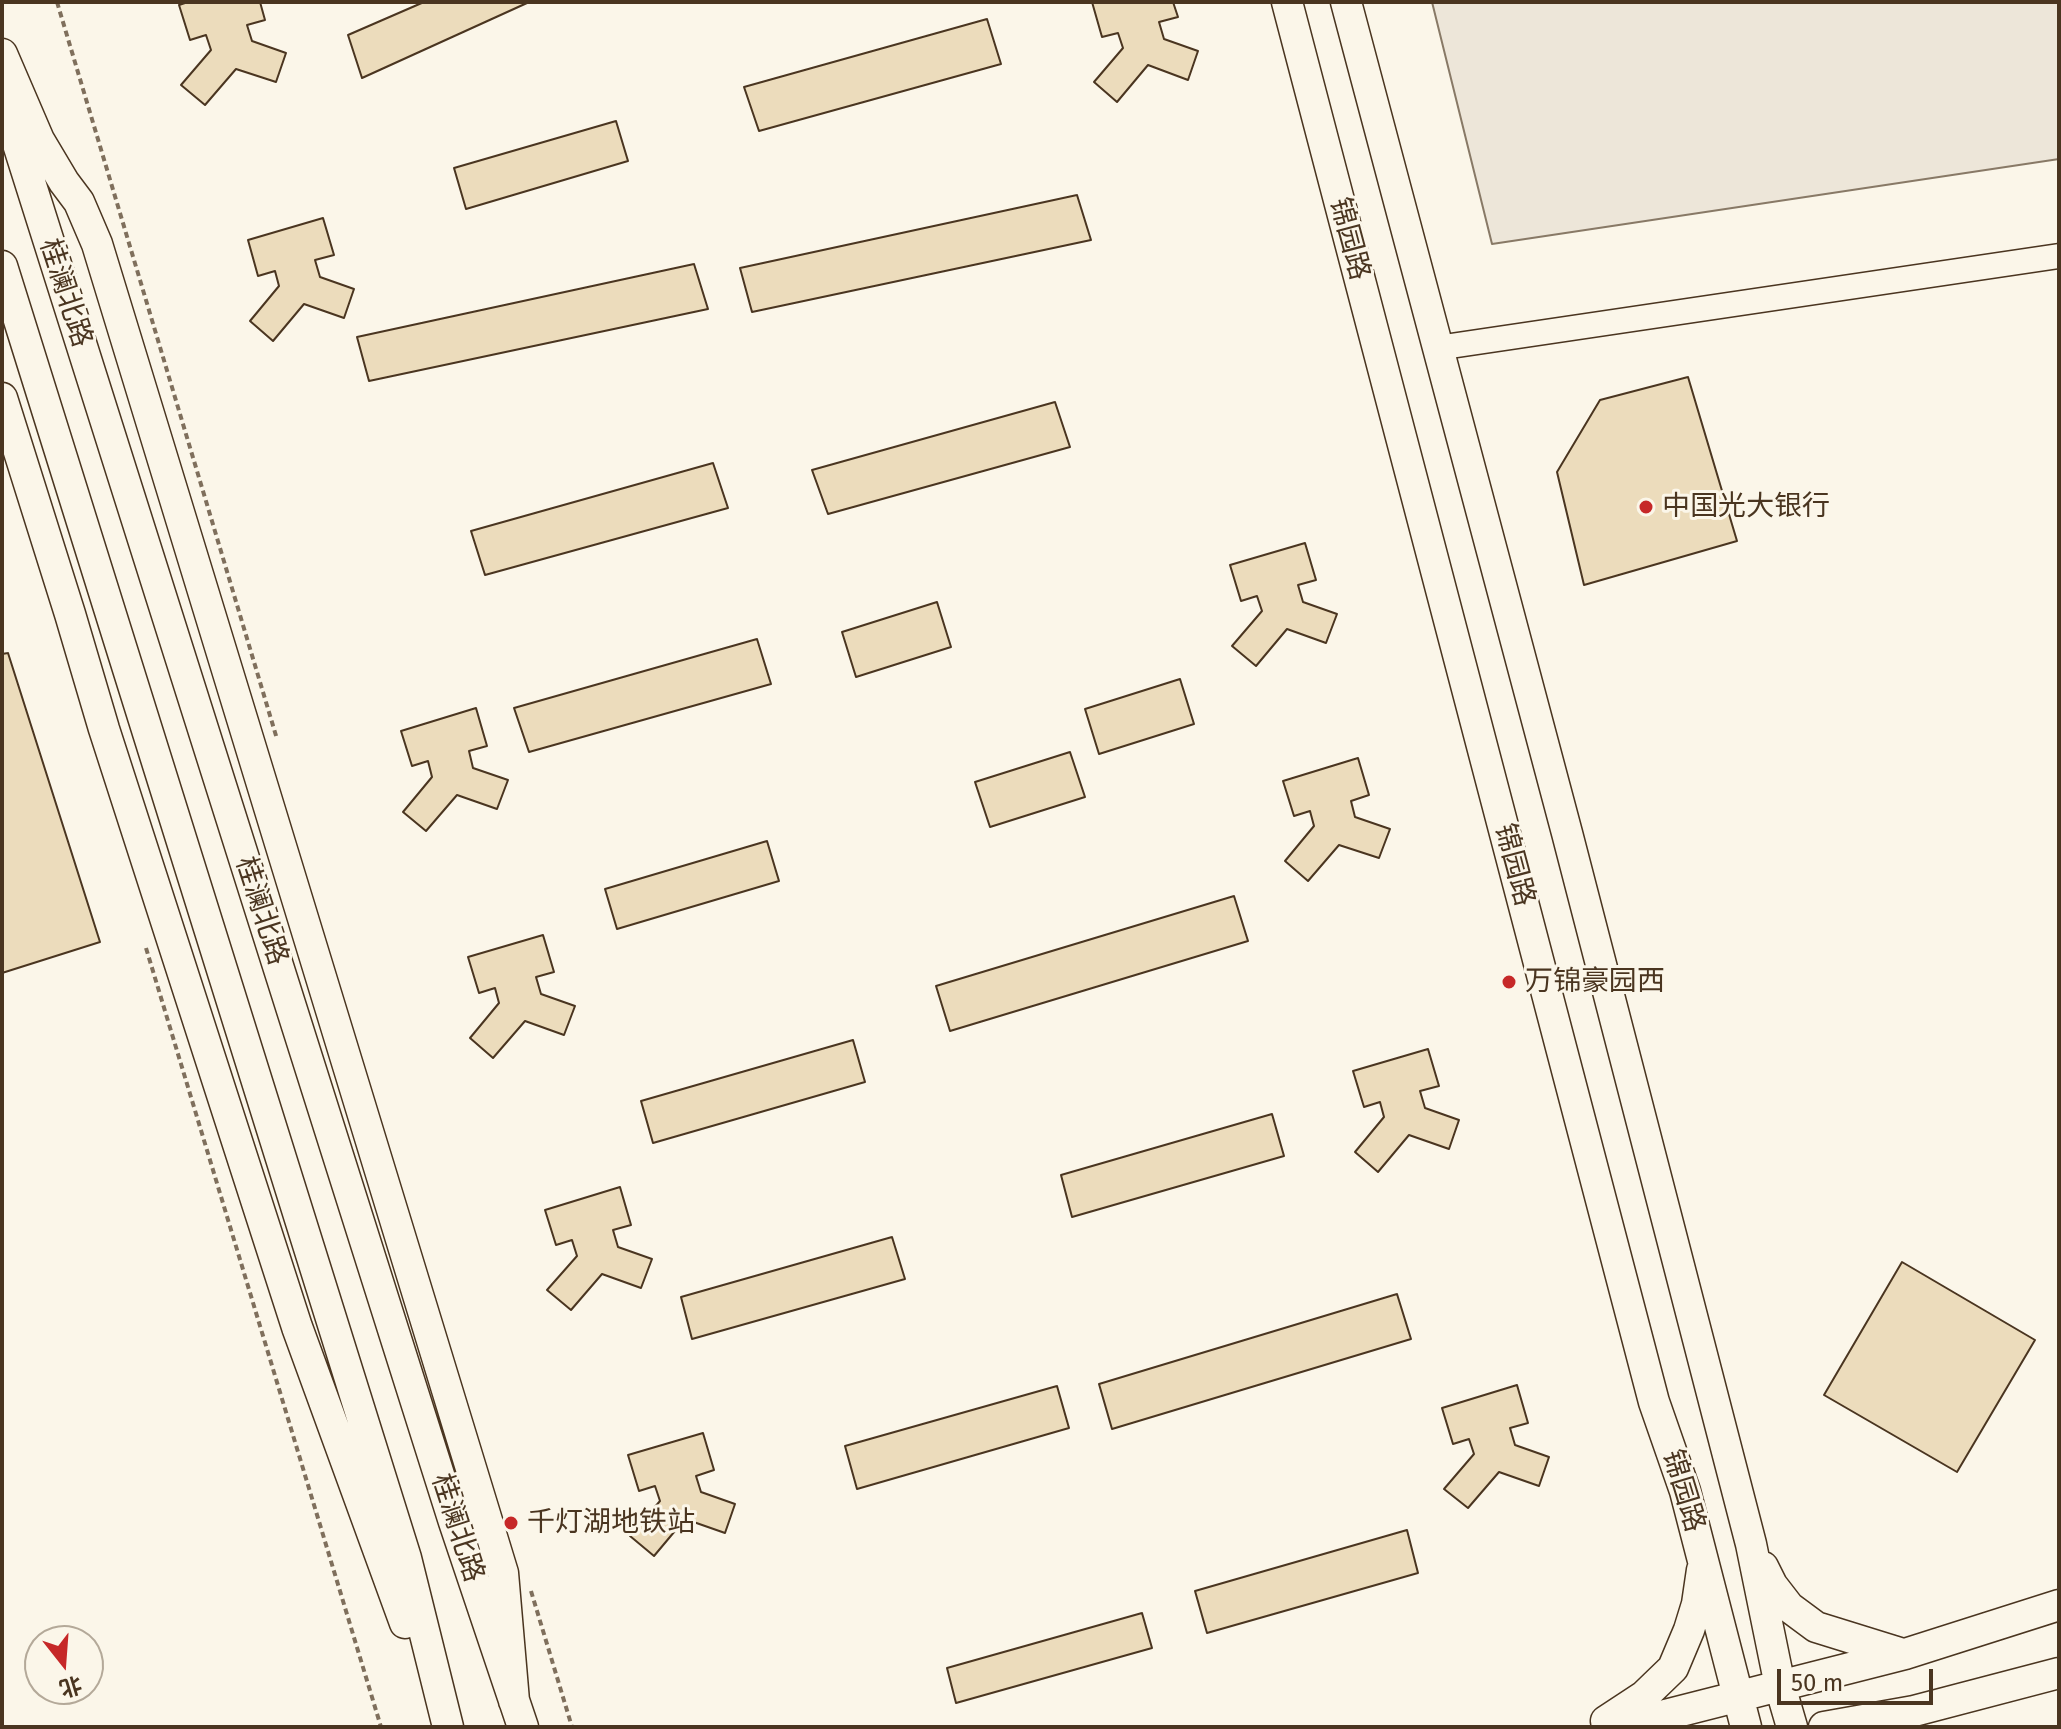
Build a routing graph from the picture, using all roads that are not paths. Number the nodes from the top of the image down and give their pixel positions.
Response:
1 (1287, 2) edge
2 (1346, 2) edge
3 (2, 54) edge
4 (2, 94) edge
5 (2059, 256) edge
6 (2, 266) edge
7 (1437, 348) junction
8 (2, 398) edge
9 (1751, 1544) junction
10 (1703, 1557) junction
11 (2059, 1605) edge
12 (1905, 1654) junction
13 (2059, 1673) edge
14 (1780, 1686) junction
15 (1738, 1696) junction
16 (518, 1714) edge
17 (1904, 1719) edge
18 (446, 1722) edge
19 (1597, 1727) edge
20 (1618, 1727) edge
21 (1746, 1727) edge
22 (1792, 1727) edge
23 (1824, 1727) edge

1 - 10 main road, 锦园路
2 - 7 main road
3 - 16 main road
4 - 16 main road, 桂澜北路
5 - 7 street
6 - 18 main road, 桂澜北路
7 - 9 main road
8 - 18 main road
9 - 12 main road
9 - 14 main road
10 - 15 main road, 锦园路
10 - 19 main road
11 - 12 main road
12 - 14 main road
13 - 17 main road
14 - 15 main road
14 - 22 main road
15 - 20 main road
15 - 21 main road, 锦园路
17 - 23 main road

